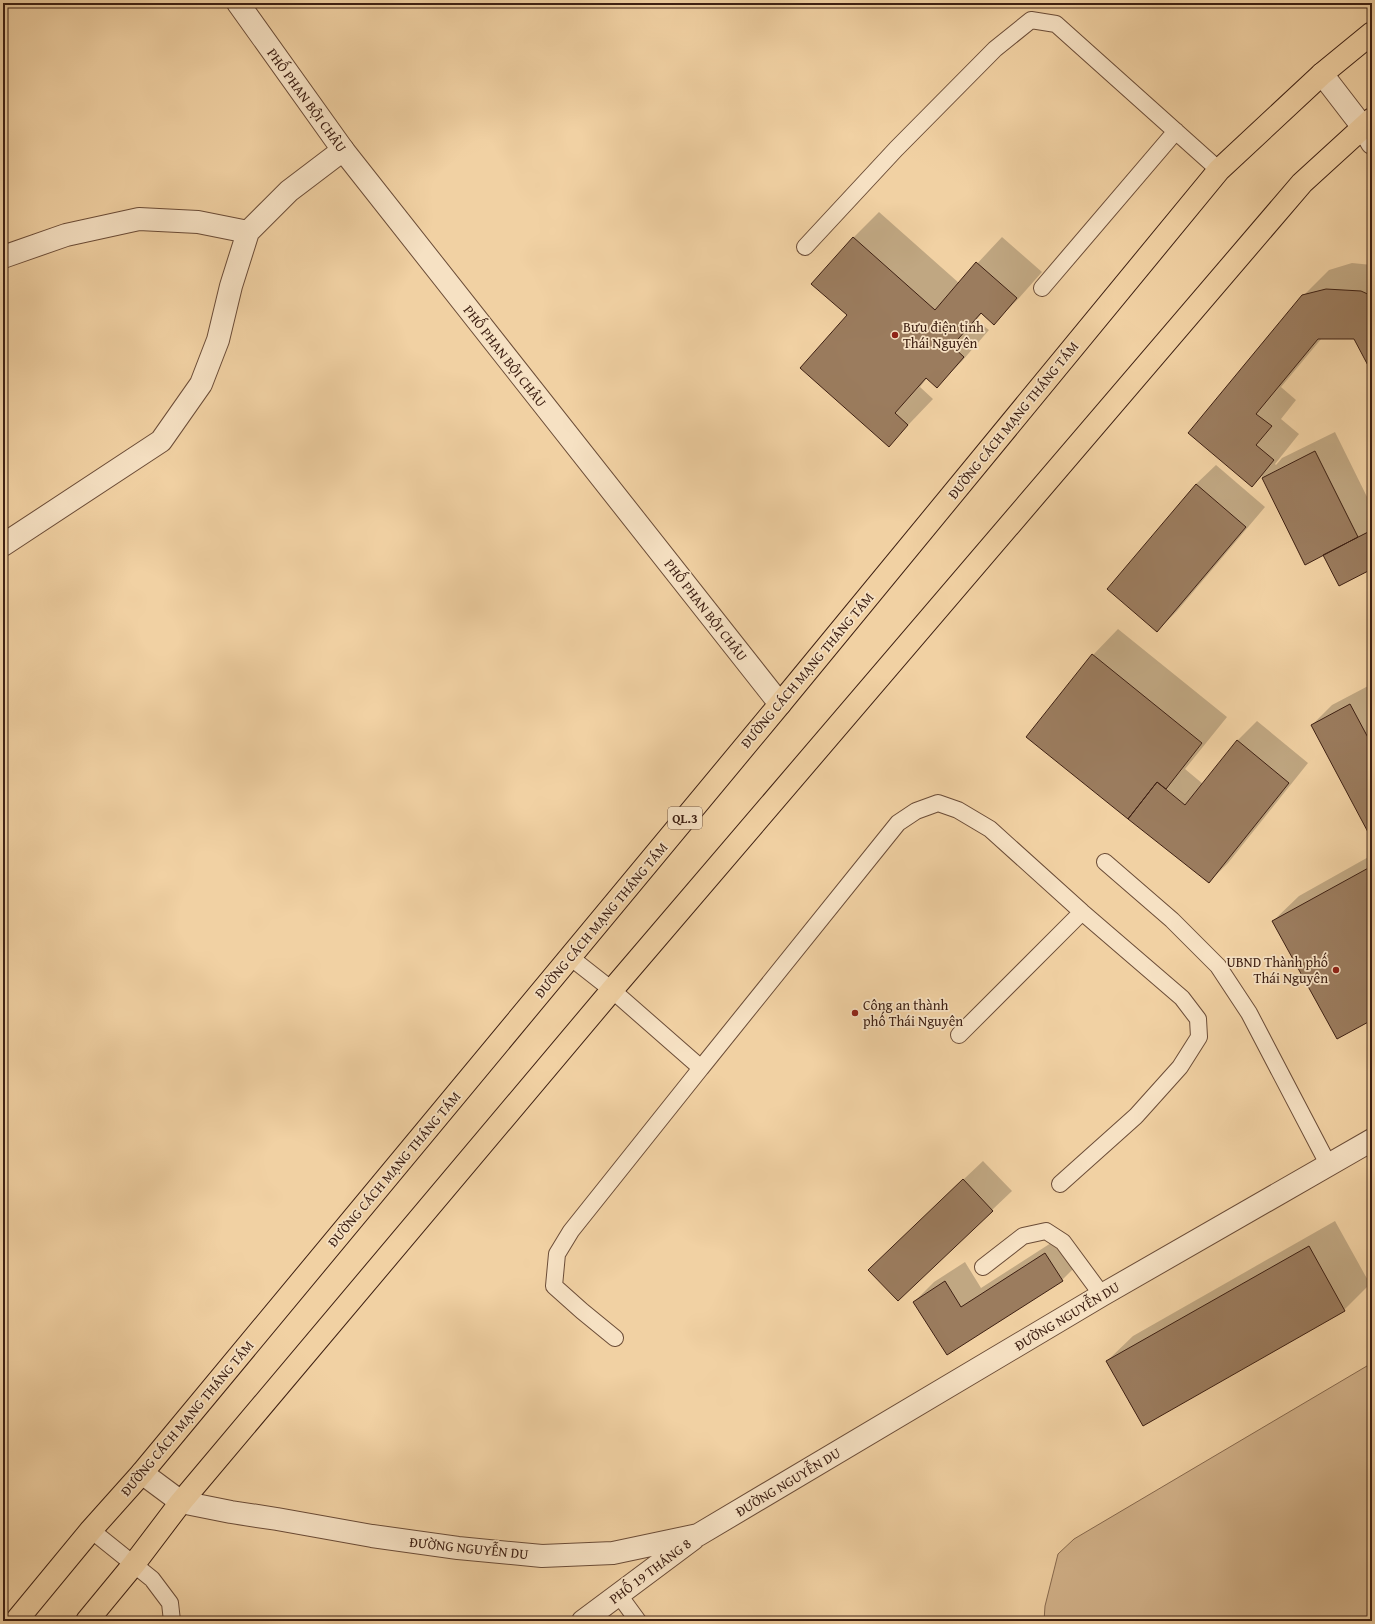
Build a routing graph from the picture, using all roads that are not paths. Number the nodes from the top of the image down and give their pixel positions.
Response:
1 (238, 3) edge
2 (1372, 34) edge
3 (1322, 74) junction
4 (1369, 130) edge
5 (1176, 131) junction
6 (343, 150) junction
7 (1219, 170) junction
8 (248, 232) junction
9 (805, 247) dead end
10 (3, 257) edge
11 (1042, 288) dead end
12 (3, 545) edge
13 (780, 704) junction
14 (1105, 862) dead end
15 (1082, 912) junction
16 (570, 957) junction
17 (612, 990) junction
18 (960, 1035) dead end
19 (701, 1068) junction
20 (1372, 1140) edge
21 (1328, 1164) junction
22 (1060, 1184) dead end
23 (983, 1267) dead end
24 (1102, 1295) junction
25 (615, 1338) dead end
26 (142, 1473) junction
27 (181, 1502) junction
28 (91, 1530) junction
29 (698, 1535) junction
30 (134, 1564) junction
31 (619, 1595) junction
32 (16, 1621) edge
33 (87, 1621) edge
34 (172, 1621) edge
35 (583, 1621) edge
36 (638, 1621) edge

1 - 6 street, PHỐ PHAN BỘI CHÂU
2 - 3 highway, ĐƯỜNG CÁCH MẠNG THÁNG TÁM / QL.3
3 - 4 street
3 - 7 highway, ĐƯỜNG CÁCH MẠNG THÁNG TÁM / QL.3
4 - 17 highway
5 - 7 lane
5 - 9 lane
5 - 11 lane
6 - 8 street
6 - 13 street, PHỐ PHAN BỘI CHÂU
7 - 13 highway, ĐƯỜNG CÁCH MẠNG THÁNG TÁM / QL.3
8 - 10 street
8 - 12 street
13 - 16 highway, ĐƯỜNG CÁCH MẠNG THÁNG TÁM / QL.3
14 - 21 lane
15 - 18 lane
15 - 19 lane
15 - 22 lane
16 - 17 lane
16 - 26 highway, ĐƯỜNG CÁCH MẠNG THÁNG TÁM / QL.3
17 - 19 lane
17 - 27 highway
19 - 25 lane
20 - 21 street, ĐƯỜNG NGUYỄN DU
21 - 24 street, ĐƯỜNG NGUYỄN DU
23 - 24 lane
24 - 29 street, ĐƯỜNG NGUYỄN DU
26 - 27 street, ĐƯỜNG NGUYỄN DU
26 - 28 highway, ĐƯỜNG CÁCH MẠNG THÁNG TÁM / QL.3
27 - 29 street, ĐƯỜNG NGUYỄN DU
27 - 30 highway
28 - 30 lane
28 - 32 highway, ĐƯỜNG CÁCH MẠNG THÁNG TÁM / QL.3
29 - 31 street, PHỐ 19 THÁNG 8
30 - 33 highway
30 - 34 lane
31 - 35 street, PHỐ 19 THÁNG 8
31 - 36 lane

